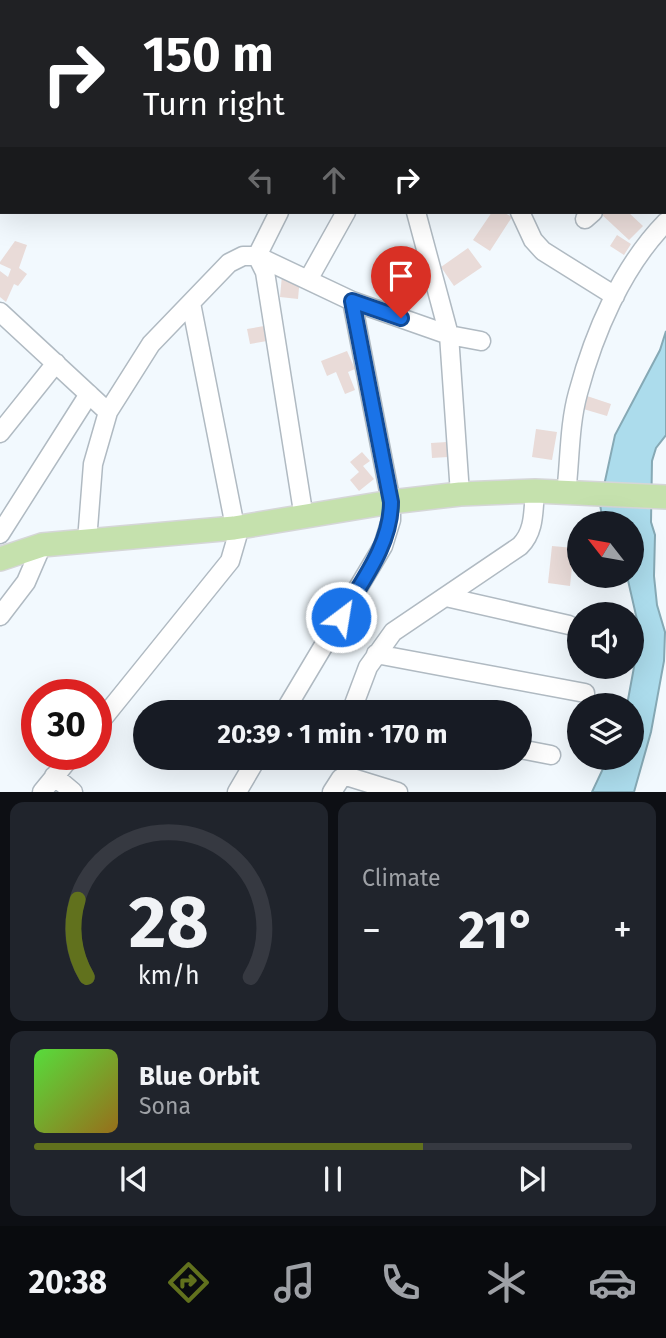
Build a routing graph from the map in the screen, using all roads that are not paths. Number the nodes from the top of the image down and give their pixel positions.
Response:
1 (278, 214) edge
2 (345, 214) edge
3 (417, 214) edge
4 (521, 214) edge
5 (666, 222) edge
6 (257, 256) junction
7 (307, 280) junction
8 (615, 296) junction
9 (352, 301) junction
10 (191, 303) junction
11 (3, 322) edge
12 (449, 335) junction
13 (481, 341) dead end
14 (56, 363) junction
15 (89, 394) junction
16 (108, 412) junction
17 (0, 433) edge
18 (518, 492) junction
19 (460, 494) junction
20 (566, 495) junction
21 (662, 496) edge
22 (391, 502) junction
23 (304, 518) junction
24 (234, 528) junction
25 (0, 534) edge
26 (87, 541) junction
27 (42, 545) junction
28 (0, 559) edge
29 (446, 597) junction
30 (0, 616) edge
31 (567, 625) edge
32 (376, 654) junction
33 (585, 693) dead end
34 (291, 700) edge
35 (356, 700) edge
36 (112, 707) edge
37 (532, 751) edge
38 (551, 755) dead end
39 (59, 770) edge
40 (250, 770) edge
41 (54, 776) junction
42 (338, 784) edge
43 (42, 792) edge
44 (73, 792) edge
45 (237, 792) edge
46 (398, 792) edge

1 - 6 street
2 - 7 street
3 - 12 street
4 - 8 street
5 - 8 street
6 - 7 street
6 - 10 street
6 - 23 street
7 - 9 street
8 - 20 street
9 - 12 street
9 - 22 street
10 - 16 street
10 - 24 street
11 - 14 street
12 - 13 street
12 - 19 street
14 - 15 street
14 - 17 street
15 - 16 street
15 - 25 street
16 - 26 street
18 - 19 main road
18 - 20 main road
18 - 29 street
19 - 22 main road
20 - 21 main road
22 - 23 main road
22 - 34 street
23 - 24 main road
24 - 26 main road
24 - 36 street
26 - 27 main road
27 - 28 main road
27 - 30 street
29 - 31 street
29 - 32 street
32 - 33 street
32 - 35 street
37 - 38 street
39 - 41 street
40 - 45 street
41 - 43 street
41 - 44 street
42 - 46 street

